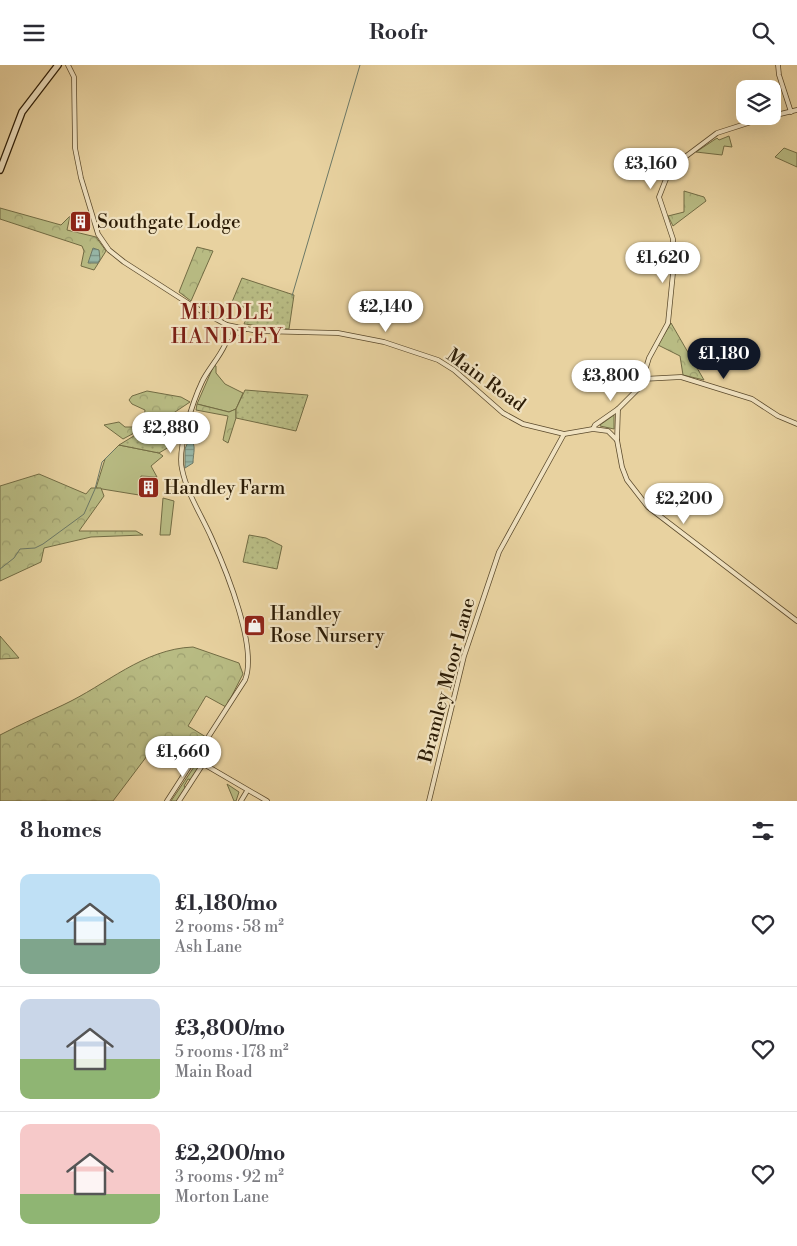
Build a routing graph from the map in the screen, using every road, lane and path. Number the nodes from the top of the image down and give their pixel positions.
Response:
1 (58, 65) edge
2 (68, 65) edge
3 (778, 65) edge
4 (797, 110) edge
5 (791, 112) junction
6 (781, 114) edge
7 (737, 125) edge
8 (0, 170) edge
9 (228, 325) junction
10 (246, 329) junction
11 (227, 339) junction
12 (643, 379) junction
13 (618, 409) junction
14 (797, 424) edge
15 (593, 429) junction
16 (564, 434) junction
17 (617, 440) junction
18 (797, 621) edge
19 (195, 759) junction
20 (203, 764) junction
21 (247, 791) junction
22 (167, 801) edge
23 (179, 801) edge
24 (241, 801) edge
25 (267, 801) edge
26 (429, 801) edge

1 - 8 main road
2 - 9 street, Main Road
3 - 5 street
4 - 5 street
5 - 6 street
7 - 12 street
9 - 10 street, Main Road
9 - 11 street
10 - 11 street
10 - 16 street, Main Road
11 - 19 street
12 - 13 street
12 - 14 street
13 - 15 street
13 - 17 street
15 - 16 street, Main Road
15 - 17 street
16 - 26 street, Bramley Moor Lane
17 - 18 street
19 - 20 street
19 - 22 street
20 - 21 street
20 - 23 street
21 - 24 street
21 - 25 street

